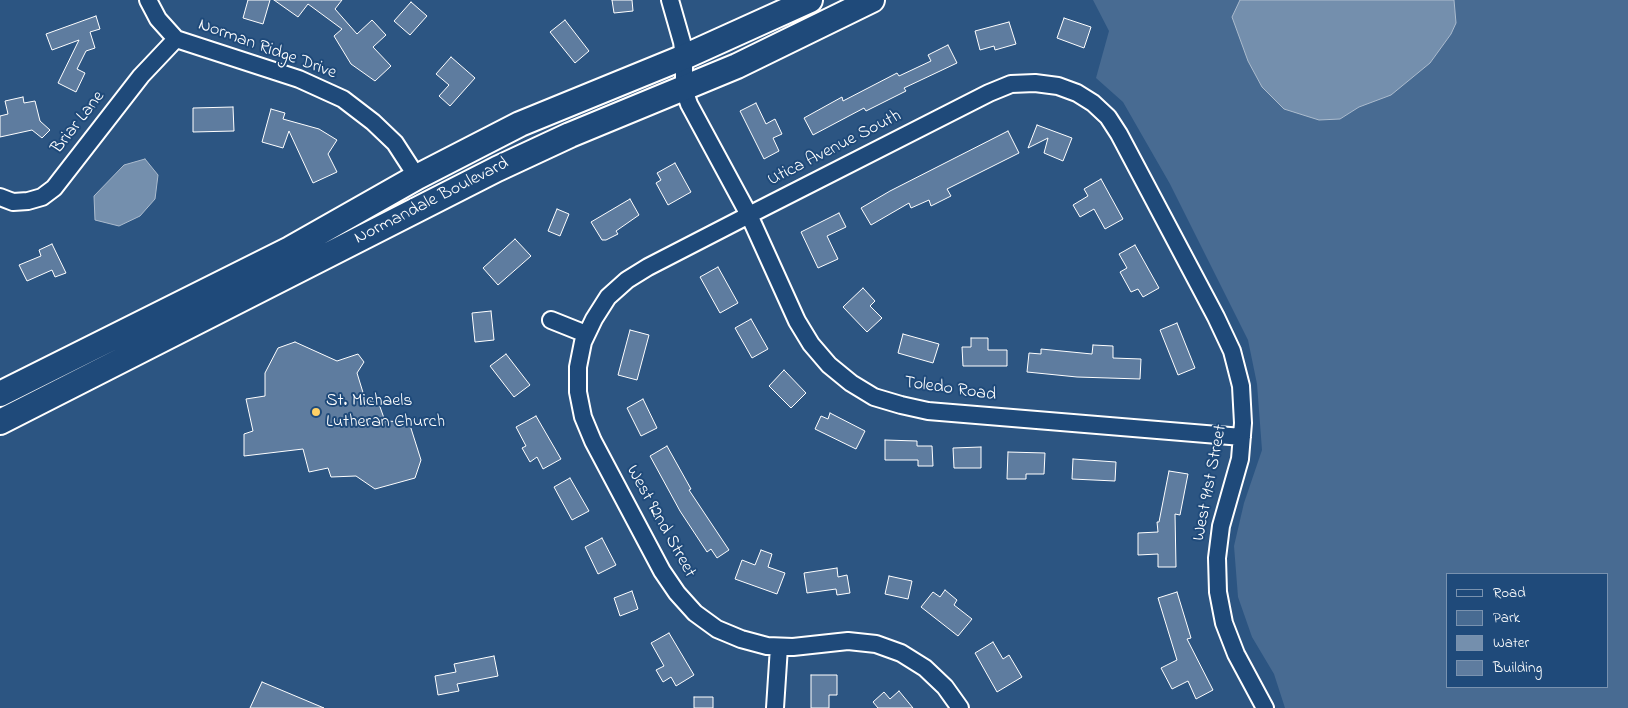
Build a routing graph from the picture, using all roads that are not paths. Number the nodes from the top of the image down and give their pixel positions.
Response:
1 (148, 0) edge
2 (670, 0) edge
3 (810, 0) edge
4 (872, 0) edge
5 (176, 39) junction
6 (684, 57) junction
7 (684, 89) junction
8 (1119, 134) joint
9 (417, 177) junction
10 (0, 197) edge
11 (749, 215) junction
12 (551, 320) dead end
13 (586, 334) junction
14 (0, 394) edge
15 (0, 422) edge
16 (1242, 437) junction
17 (779, 647) junction
18 (775, 708) edge
19 (960, 708) edge
20 (1265, 708) edge

1 - 5 street, Norman Ridge Drive
2 - 6 street
3 - 6 main road, Normandale Boulevard
4 - 7 main road, Normandale Boulevard
5 - 9 street, Norman Ridge Drive
5 - 10 street, Briar Lane
6 - 7 street, Toledo Road
6 - 9 main road, Normandale Boulevard
7 - 11 street, Toledo Road
7 - 15 main road, Normandale Boulevard
8 - 11 street, Utica Avenue South
8 - 16 street, West 91st Street
9 - 14 main road, Normandale Boulevard
11 - 13 street, Utica Avenue South
11 - 16 street, Toledo Road
12 - 13 street
13 - 17 street, West 92nd Street
16 - 20 street, West 91st Street
17 - 18 street
17 - 19 street, West 92nd Street

